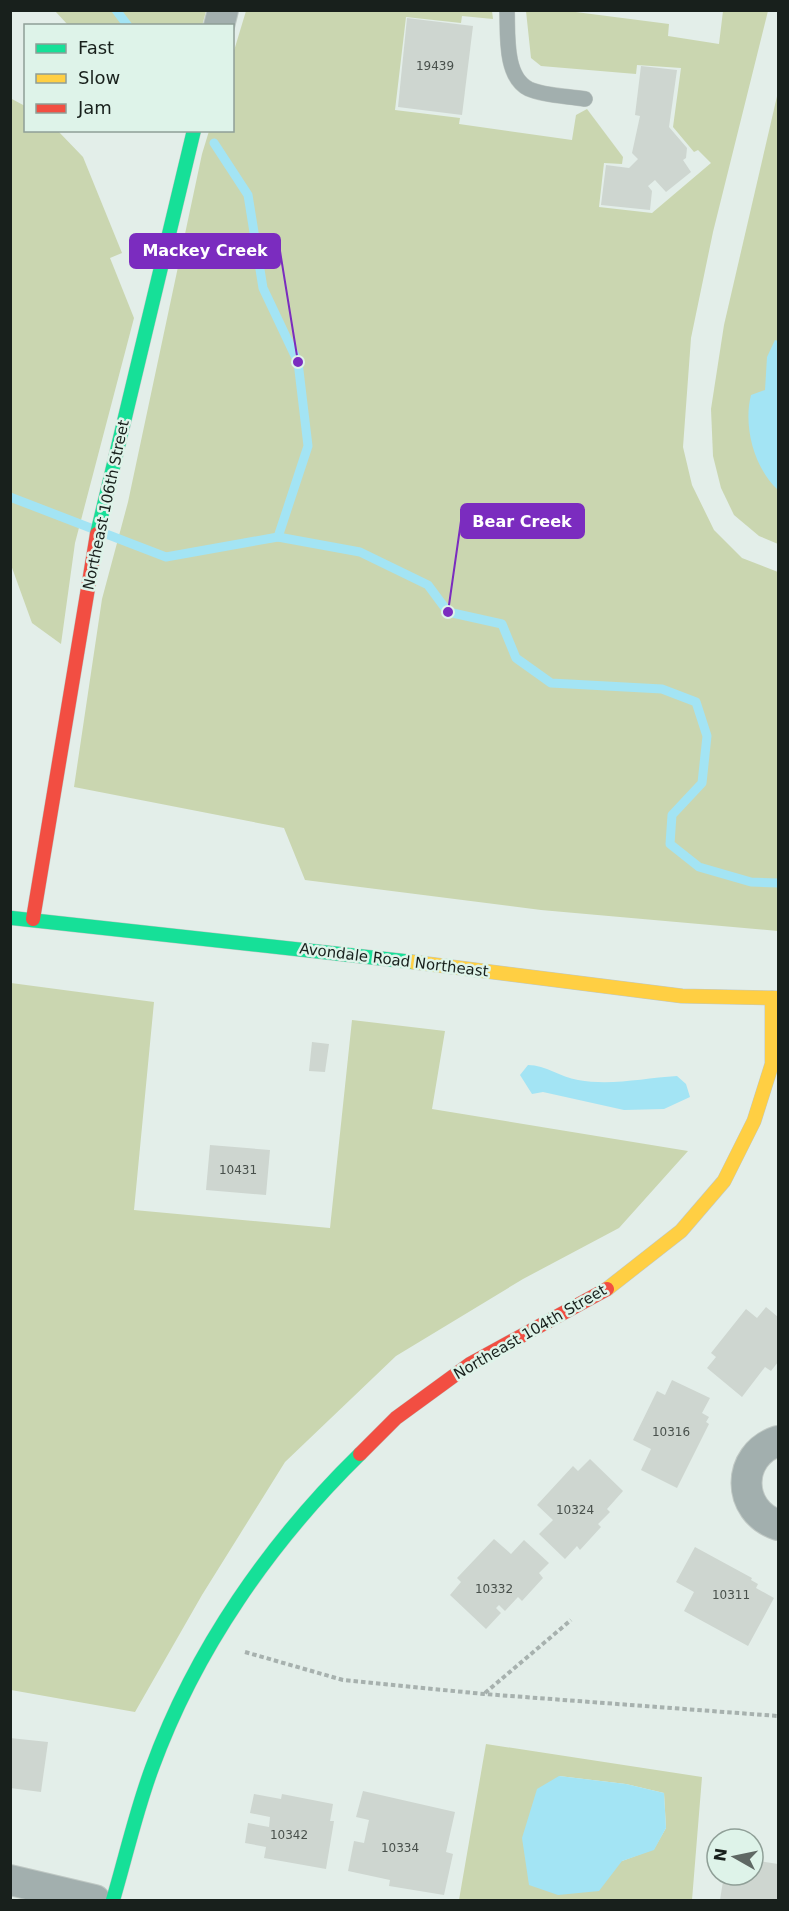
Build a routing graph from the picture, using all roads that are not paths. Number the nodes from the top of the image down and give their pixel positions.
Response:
1 (507, 10) edge
2 (585, 99) dead end
3 (194, 132) edge
4 (10, 918) edge
5 (33, 919) junction
6 (775, 998) edge
7 (778, 1441) edge
8 (778, 1525) edge
9 (10, 1880) edge
10 (95, 1900) edge
11 (113, 1900) edge

1 - 2 lane
3 - 5 street, Northeast 106th Street
4 - 5 street, Avondale Road Northeast
5 - 6 street, Avondale Road Northeast
6 - 11 street, Northeast 104th Street
7 - 8 street
9 - 10 street

